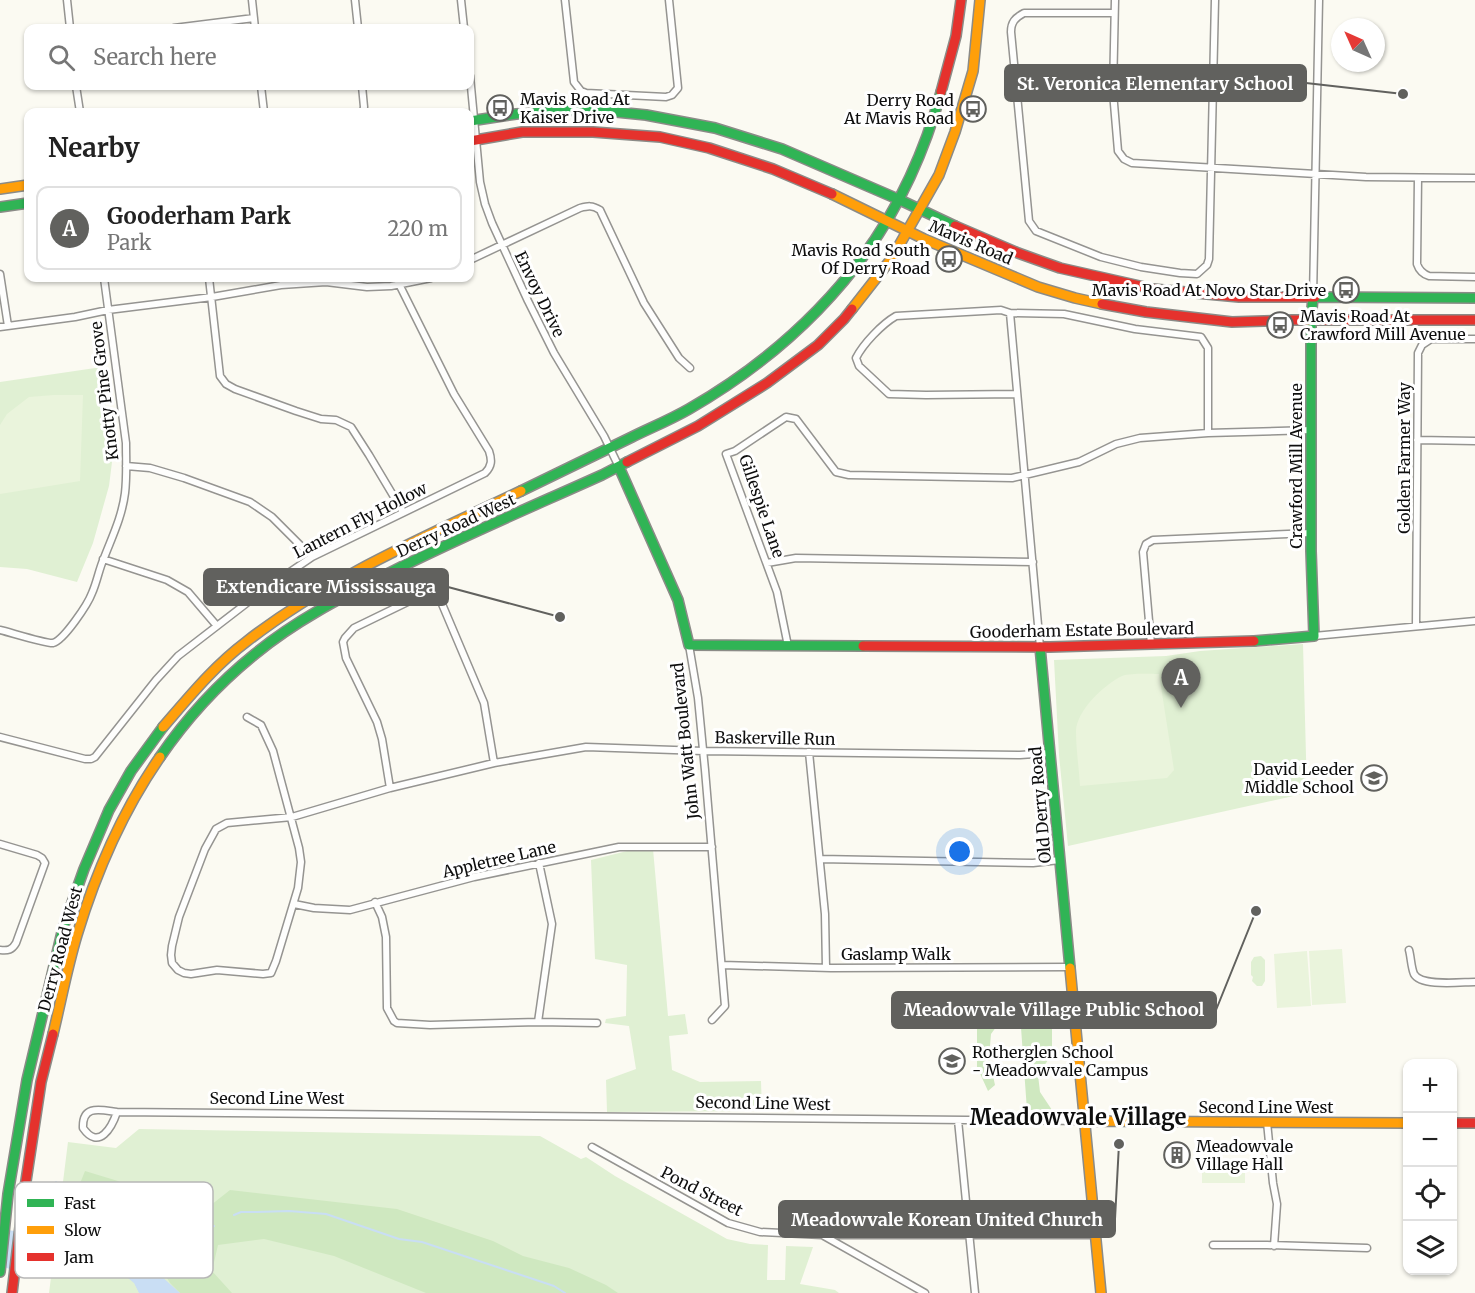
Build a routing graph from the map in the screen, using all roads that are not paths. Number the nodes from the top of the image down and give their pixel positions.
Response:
1 (67, 0) edge
2 (252, 0) edge
3 (355, 0) edge
4 (461, 0) edge
5 (565, 0) edge
6 (669, 0) edge
7 (961, 0) edge
8 (980, 0) edge
9 (1115, 0) edge
10 (1215, 0) edge
11 (1318, 0) edge
12 (1114, 13) junction
13 (254, 18) junction
14 (70, 24) edge
15 (206, 24) edge
16 (255, 24) edge
17 (358, 24) edge
18 (464, 24) edge
19 (77, 90) edge
20 (261, 90) edge
21 (362, 90) edge
22 (471, 90) edge
23 (79, 108) edge
24 (264, 108) edge
25 (364, 108) edge
26 (471, 108) edge
27 (474, 120) edge
28 (474, 140) edge
29 (474, 150) edge
30 (1212, 168) junction
31 (1315, 174) junction
32 (1418, 178) junction
33 (1475, 178) edge
34 (24, 186) edge
35 (0, 189) edge
36 (900, 200) junction
37 (24, 204) edge
38 (0, 207) edge
39 (920, 209) junction
40 (888, 222) junction
41 (908, 231) junction
42 (502, 245) junction
43 (474, 258) edge
44 (0, 274) edge
45 (1475, 277) edge
46 (104, 282) edge
47 (210, 282) edge
48 (326, 282) edge
49 (326, 282) edge
50 (393, 282) edge
51 (398, 282) edge
52 (212, 297) junction
53 (1313, 297) junction
54 (1475, 298) edge
55 (108, 310) junction
56 (1010, 313) junction
57 (1475, 320) edge
58 (1311, 321) junction
59 (8, 326) junction
60 (0, 327) edge
61 (1475, 339) edge
62 (690, 368) dead end
63 (1017, 394) junction
64 (1312, 430) junction
65 (1208, 433) junction
66 (1417, 440) junction
67 (1475, 441) edge
68 (610, 448) junction
69 (126, 466) junction
70 (619, 467) junction
71 (1024, 475) junction
72 (403, 512) junction
73 (1311, 533) junction
74 (312, 557) junction
75 (103, 560) junction
76 (1033, 562) junction
77 (767, 563) junction
78 (1475, 621) edge
79 (217, 626) junction
80 (1416, 626) junction
81 (0, 630) edge
82 (1314, 636) junction
83 (1151, 644) junction
84 (690, 645) junction
85 (788, 646) junction
86 (1040, 647) junction
87 (247, 717) dead end
88 (0, 737) edge
89 (703, 751) junction
90 (809, 752) junction
91 (1050, 753) junction
92 (495, 763) junction
93 (390, 788) junction
94 (292, 817) junction
95 (0, 844) edge
96 (712, 847) junction
97 (820, 859) junction
98 (1060, 860) junction
99 (539, 862) junction
100 (375, 902) junction
101 (294, 904) junction
102 (0, 950) edge
103 (1409, 950) dead end
104 (722, 965) junction
105 (1069, 967) junction
106 (826, 968) junction
107 (1475, 982) edge
108 (712, 1020) dead end
109 (538, 1022) junction
110 (597, 1023) dead end
111 (117, 1112) junction
112 (958, 1119) junction
113 (1085, 1121) junction
114 (1267, 1122) junction
115 (1403, 1123) edge
116 (1457, 1123) edge
117 (1475, 1124) edge
118 (592, 1147) dead end
119 (26, 1182) edge
120 (822, 1235) junction
121 (1095, 1235) junction
122 (970, 1236) junction
123 (1213, 1245) dead end
124 (1274, 1245) junction
125 (1367, 1248) dead end
126 (15, 1268) edge
127 (0, 1272) edge
128 (12, 1293) edge
129 (925, 1293) edge
130 (975, 1293) edge
131 (1101, 1293) edge

1 - 14 street
2 - 13 street
3 - 17 street
4 - 18 street
5 - 6 street
7 - 36 main road, Derry Road West
8 - 39 main road, Derry Road West
9 - 12 street
10 - 30 street
11 - 31 street
12 - 30 street
12 - 30 street
13 - 15 street
13 - 16 street
19 - 23 street
20 - 24 street
21 - 25 street
22 - 26 street, Envoy Drive
27 - 36 main road, Mavis Road
28 - 40 main road, Mavis Road
29 - 42 street, Envoy Drive
30 - 31 street
31 - 32 street
31 - 53 street
32 - 33 street
32 - 45 street
34 - 35 main road
36 - 39 main road, Mavis Road
36 - 40 main road, Derry Road West
37 - 38 main road
39 - 41 main road, Derry Road West
39 - 53 main road, Mavis Road
40 - 41 main road, Mavis Road
40 - 68 main road, Derry Road West
41 - 58 main road, Mavis Road
41 - 70 main road, Derry Road West
42 - 43 street
42 - 62 street
42 - 68 street, Envoy Drive
44 - 59 street
46 - 55 street, Knotty Pine Grove
47 - 52 street
48 - 50 street
49 - 52 street
51 - 72 street, Lantern Fly Hollow
52 - 55 street
52 - 72 street
53 - 54 main road, Mavis Road
53 - 58 main road, Crawford Mill Avenue
55 - 59 street
55 - 69 street, Knotty Pine Grove
56 - 63 street, Old Derry Road
56 - 63 street
56 - 65 street
57 - 58 main road, Mavis Road
58 - 64 main road, Crawford Mill Avenue
59 - 60 street
61 - 66 street, Golden Farmer Way
63 - 71 street, Old Derry Road
64 - 65 street
64 - 73 main road, Crawford Mill Avenue
65 - 71 street
66 - 67 street
66 - 80 street, Golden Farmer Way
68 - 70 street, Envoy Drive
68 - 127 main road, Derry Road West
69 - 74 street
69 - 75 street, Knotty Pine Grove
70 - 84 main road, John Watt Boulevard
70 - 119 main road, Derry Road West
71 - 76 street, Old Derry Road
71 - 77 street, Gillespie Lane
72 - 74 street, Lantern Fly Hollow
73 - 82 main road, Crawford Mill Avenue
73 - 83 street
74 - 79 street, Lantern Fly Hollow
75 - 79 street
75 - 81 street, Knotty Pine Grove
76 - 77 street
76 - 86 street, Old Derry Road
77 - 85 street, Gillespie Lane
78 - 80 street, Gooderham Estate Boulevard
79 - 88 street, Lantern Fly Hollow
80 - 82 street, Gooderham Estate Boulevard
82 - 83 main road, Gooderham Estate Boulevard
83 - 86 main road, Gooderham Estate Boulevard
84 - 85 main road, Gooderham Estate Boulevard
84 - 89 street, John Watt Boulevard
85 - 86 main road, Gooderham Estate Boulevard
86 - 91 main road, Old Derry Road
87 - 94 street
89 - 90 street, Baskerville Run
89 - 92 street, Baskerville Run
89 - 96 street, John Watt Boulevard
90 - 91 street, Baskerville Run
90 - 97 street
91 - 98 main road, Old Derry Road
92 - 93 street, Baskerville Run
92 - 93 street
93 - 94 street, Baskerville Run
94 - 101 street
94 - 101 street, Baskerville Run
95 - 102 street
96 - 99 street, Appletree Lane
96 - 104 street, John Watt Boulevard
97 - 98 street
97 - 106 street
98 - 105 main road, Old Derry Road
99 - 100 street, Appletree Lane
99 - 109 street
100 - 101 street, Appletree Lane
100 - 109 street
103 - 107 street
104 - 106 street, Gaslamp Walk
104 - 108 street, John Watt Boulevard
105 - 106 street, Gaslamp Walk
105 - 113 main road, Old Derry Road
109 - 110 street
111 - 111 street, Second Line West
111 - 112 street, Second Line West
112 - 113 street, Second Line West
112 - 122 street
113 - 114 main road, Second Line West
113 - 121 main road, Old Derry Road
114 - 115 main road, Second Line West
114 - 124 street
116 - 117 main road
118 - 120 street, Pond Street
120 - 122 street, Pond Street
120 - 129 street
121 - 122 street, Pond Street
121 - 131 main road, Old Derry Road
122 - 130 street
123 - 124 street
124 - 125 street
126 - 128 main road, Derry Road West

